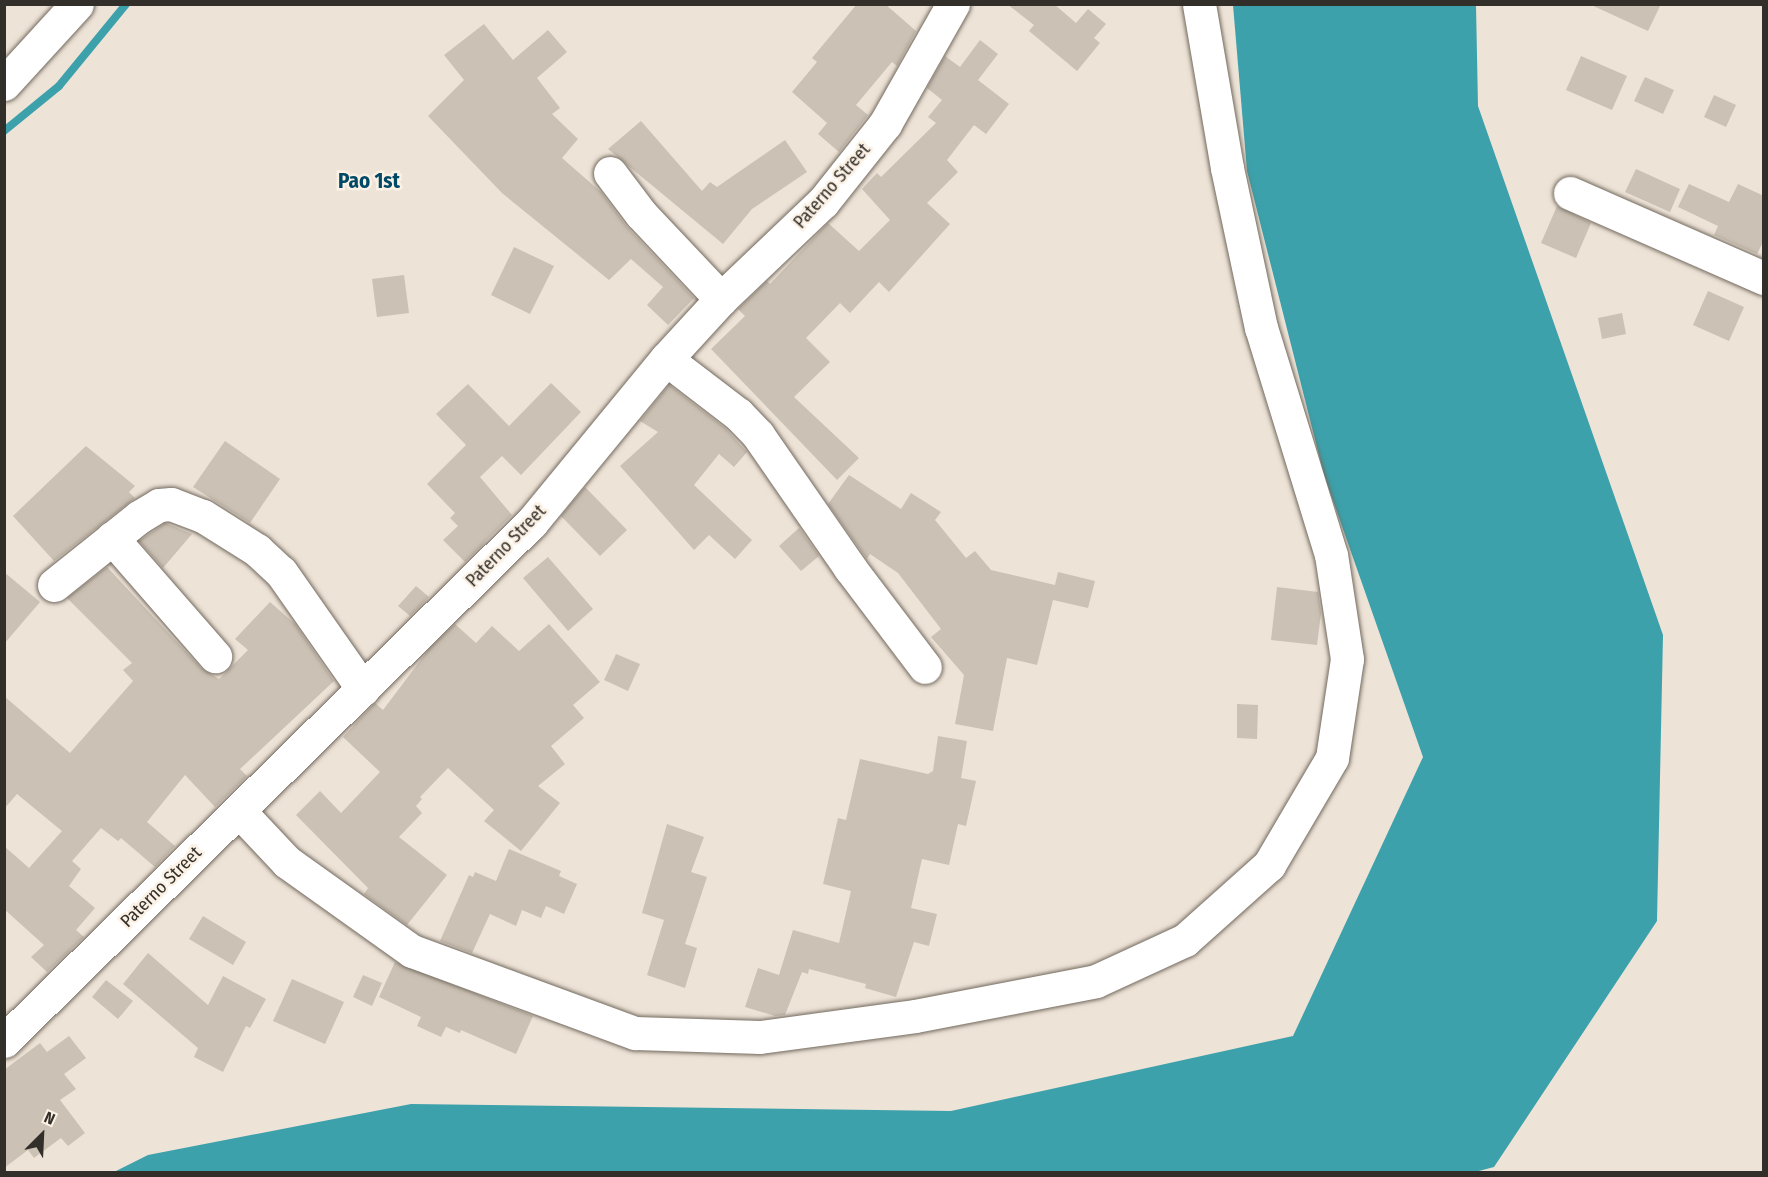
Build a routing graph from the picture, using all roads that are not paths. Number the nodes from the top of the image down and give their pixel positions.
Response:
1 (77, 4) edge
2 (953, 4) edge
3 (1199, 4) edge
4 (4, 84) edge
5 (610, 173) dead end
6 (1570, 193) dead end
7 (1764, 278) edge
8 (722, 299) junction
9 (666, 359) junction
10 (112, 538) junction
11 (54, 585) dead end
12 (215, 656) dead end
13 (925, 668) dead end
14 (363, 689) junction
15 (239, 811) junction
16 (4, 1041) edge

1 - 4 street
2 - 8 street, Paterno Street
3 - 15 street
5 - 8 street
6 - 7 street
8 - 9 street, Paterno Street
9 - 13 street
9 - 14 street, Paterno Street
10 - 11 street
10 - 12 street
10 - 14 street
14 - 15 street, Paterno Street
15 - 16 street, Paterno Street

